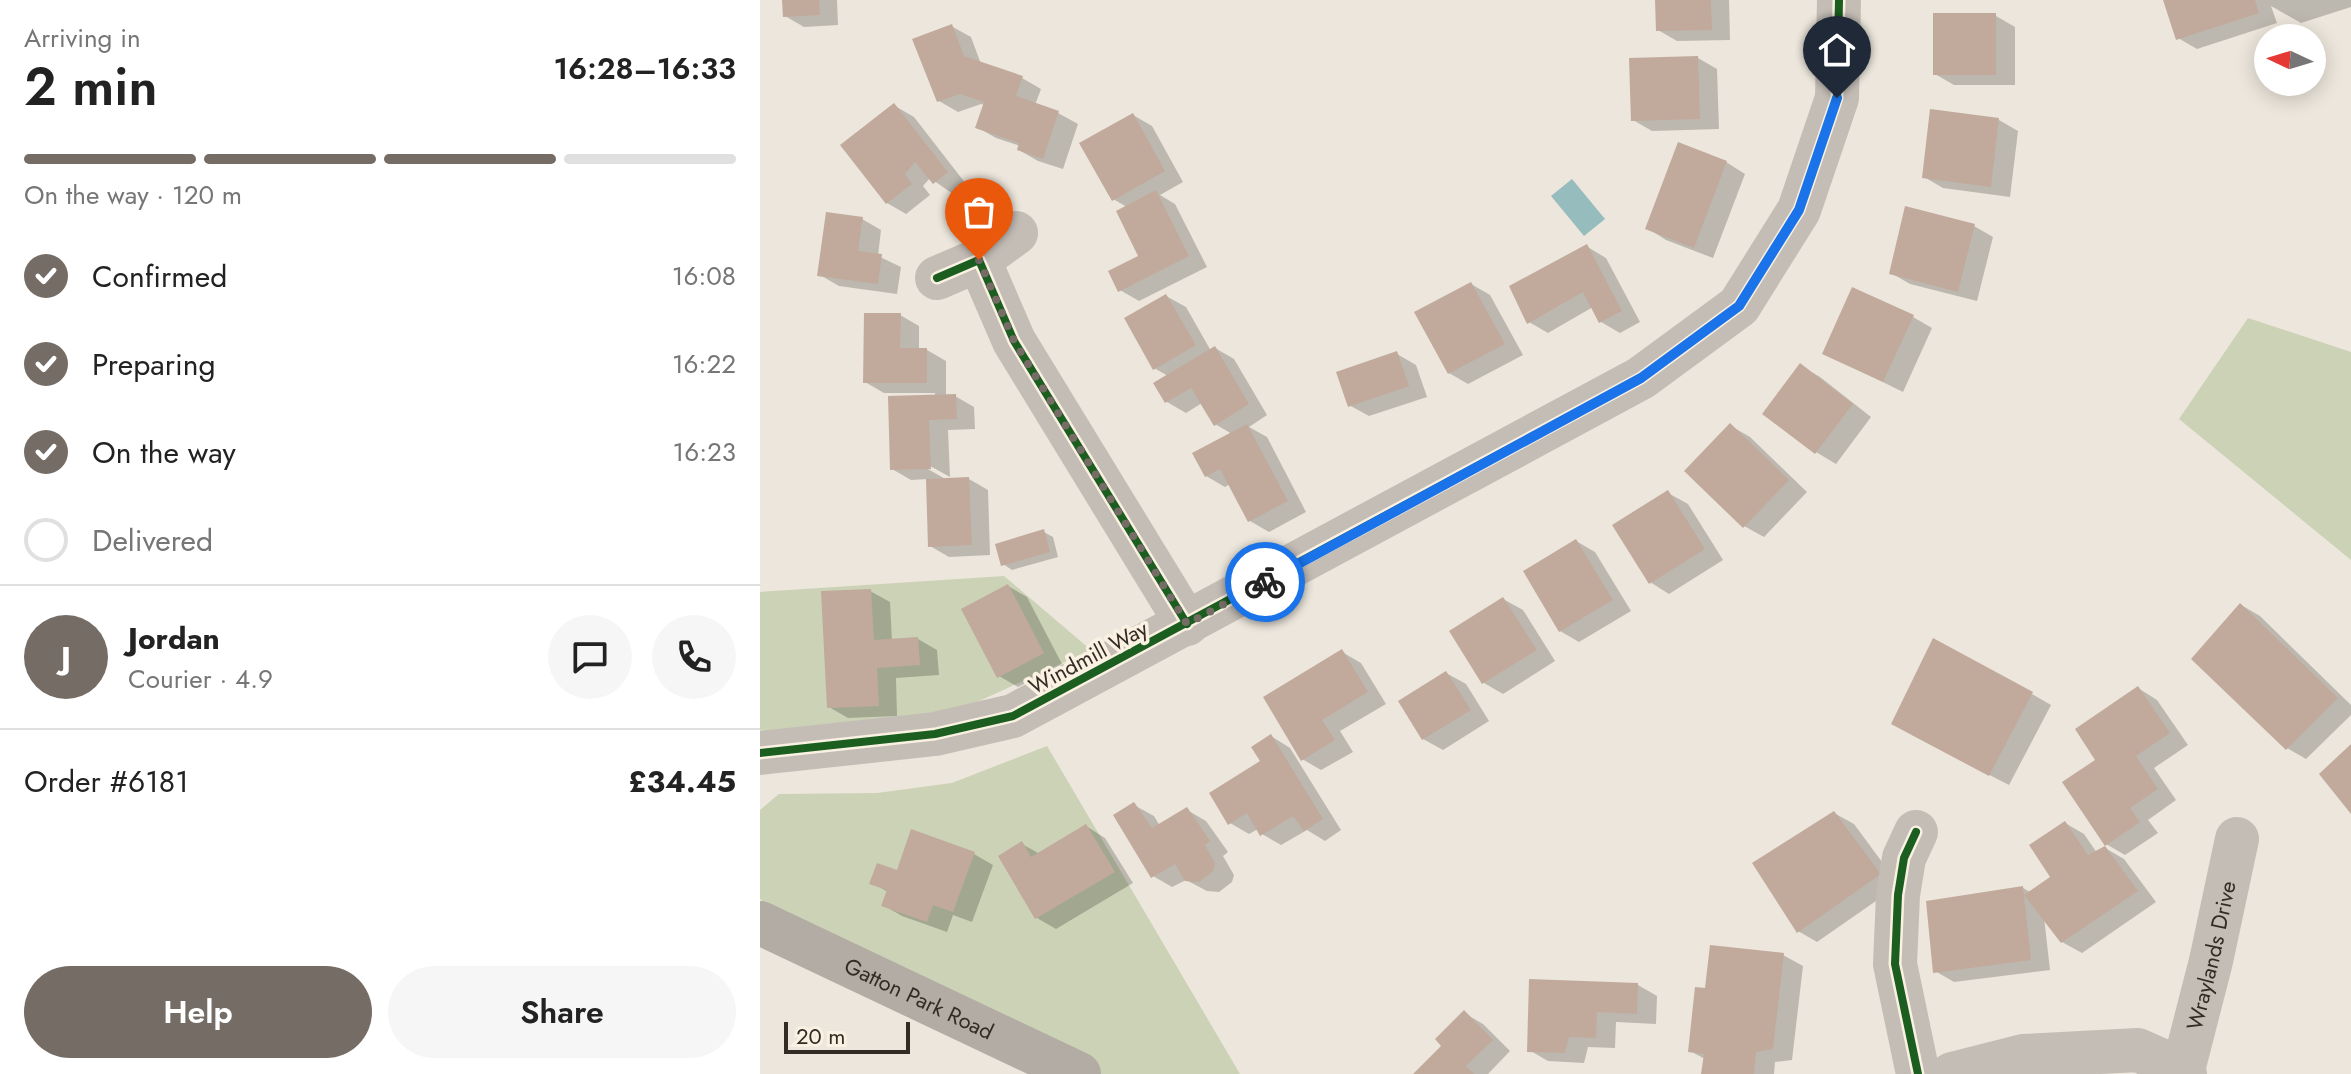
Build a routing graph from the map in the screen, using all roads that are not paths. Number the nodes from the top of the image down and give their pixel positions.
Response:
1 (1839, 0) edge
2 (1016, 233) dead end
3 (979, 260) junction
4 (937, 278) dead end
5 (1187, 624) junction
6 (760, 753) edge
7 (1916, 832) dead end
8 (2237, 839) dead end
9 (760, 923) edge
10 (2184, 1072) edge
11 (1079, 1074) edge
12 (1918, 1074) edge
13 (1952, 1074) edge

1 - 5 street, Windmill Way
2 - 3 street
3 - 4 street
3 - 5 street
5 - 6 street, Windmill Way
7 - 12 street
8 - 10 street, Wraylands Drive
9 - 11 main road, Gatton Park Road
10 - 13 street, Wraylands Drive

